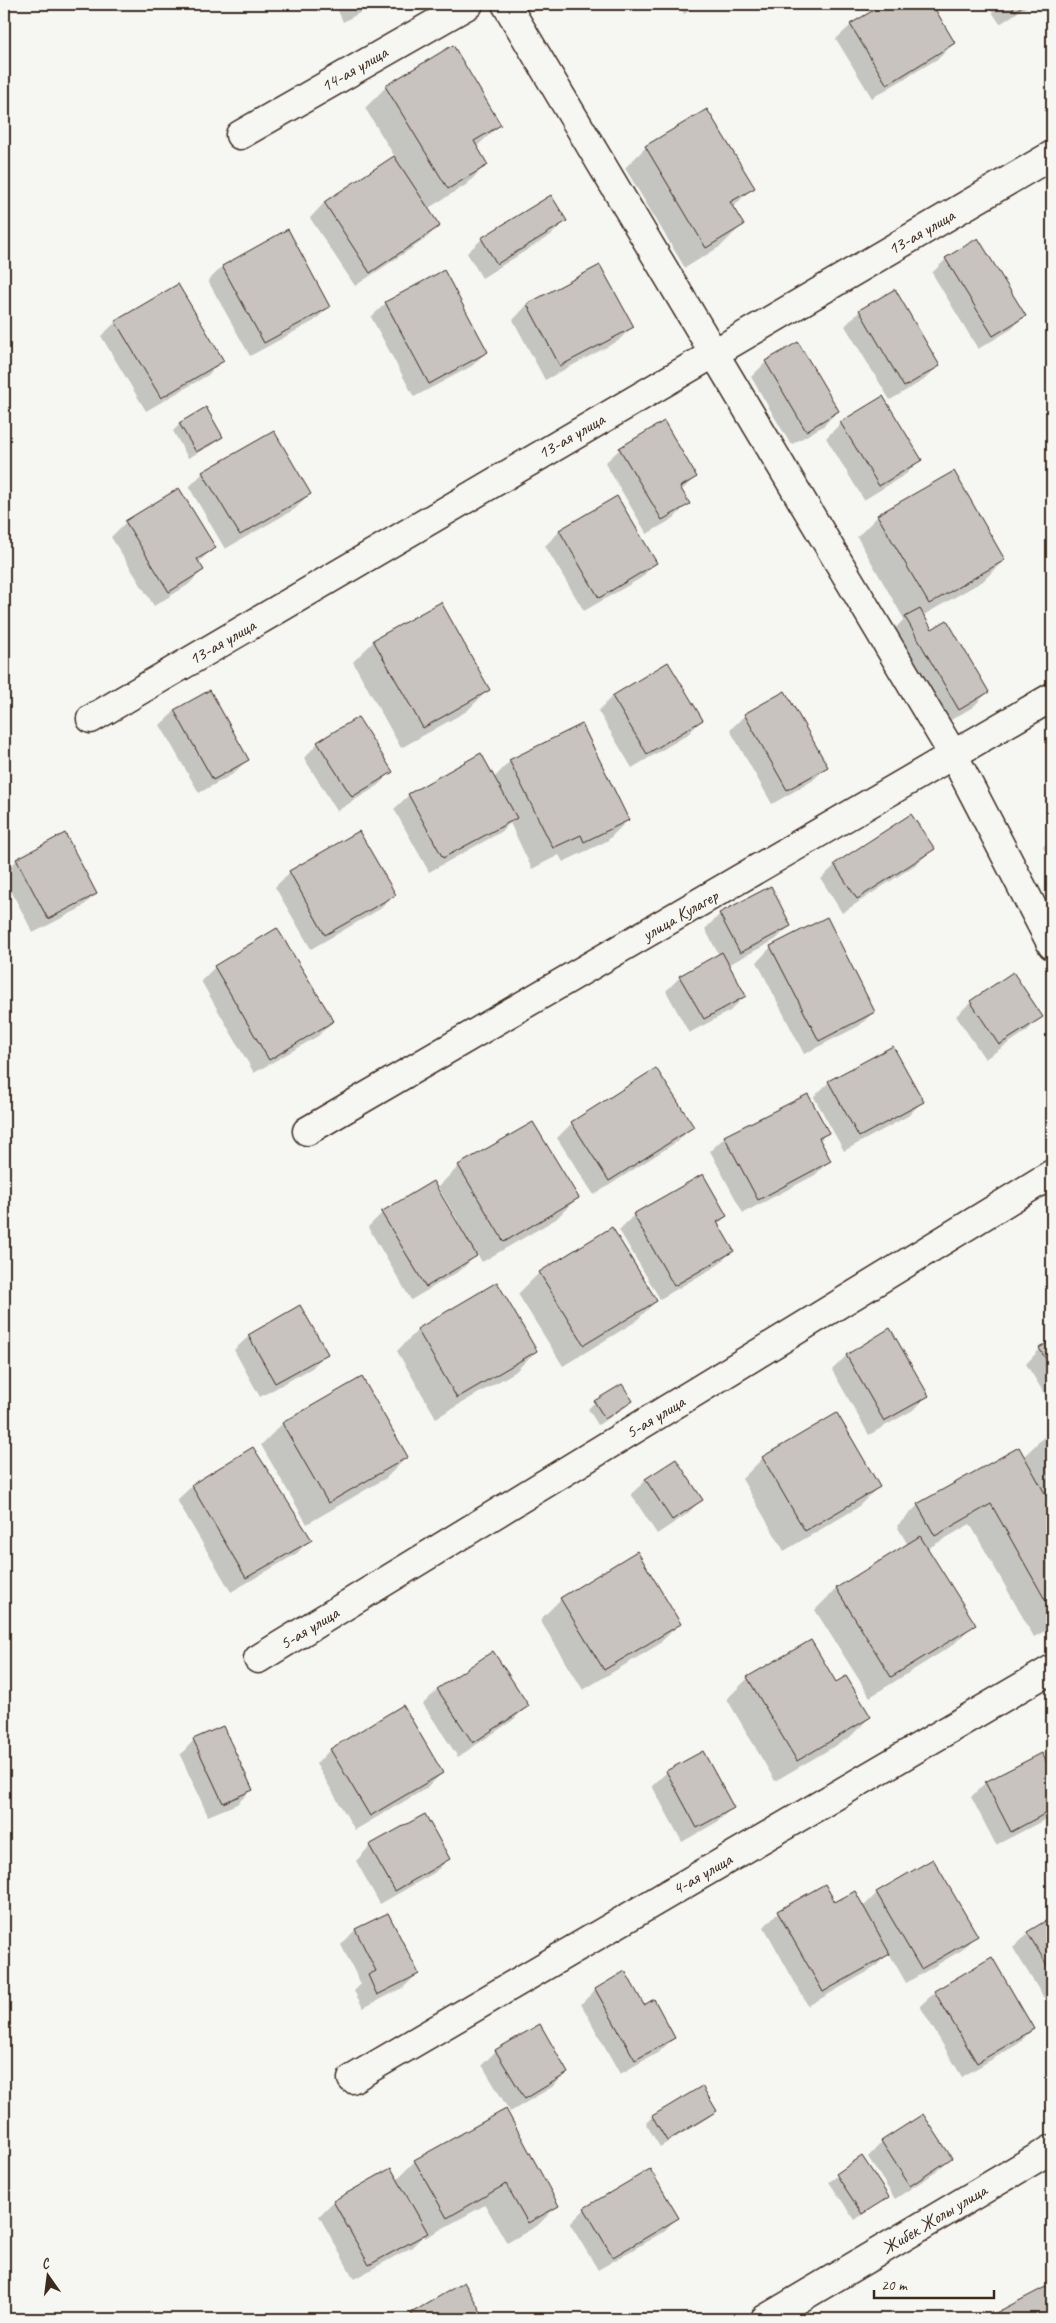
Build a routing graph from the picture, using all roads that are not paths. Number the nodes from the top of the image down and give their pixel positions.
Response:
1 (469, 4) edge
2 (506, 4) edge
3 (240, 134) dead end
4 (1052, 155) edge
5 (714, 353) junction
6 (1052, 698) edge
7 (91, 719) dead end
8 (954, 756) junction
9 (1052, 944) edge
10 (307, 1131) dead end
11 (1052, 1174) edge
12 (258, 1659) dead end
13 (1052, 1669) edge
14 (352, 2079) dead end
15 (1052, 2149) edge
16 (765, 2319) edge

1 - 3 street, 14-ая улица
2 - 5 street
4 - 5 street, 13-ая улица
5 - 7 street, 13-ая улица
5 - 8 street
6 - 8 street, улица Кулагер
8 - 9 street
8 - 10 street, улица Кулагер
11 - 12 street, 5-ая улица
13 - 14 street, 4-ая улица
15 - 16 street, Жибек Жолы улица

